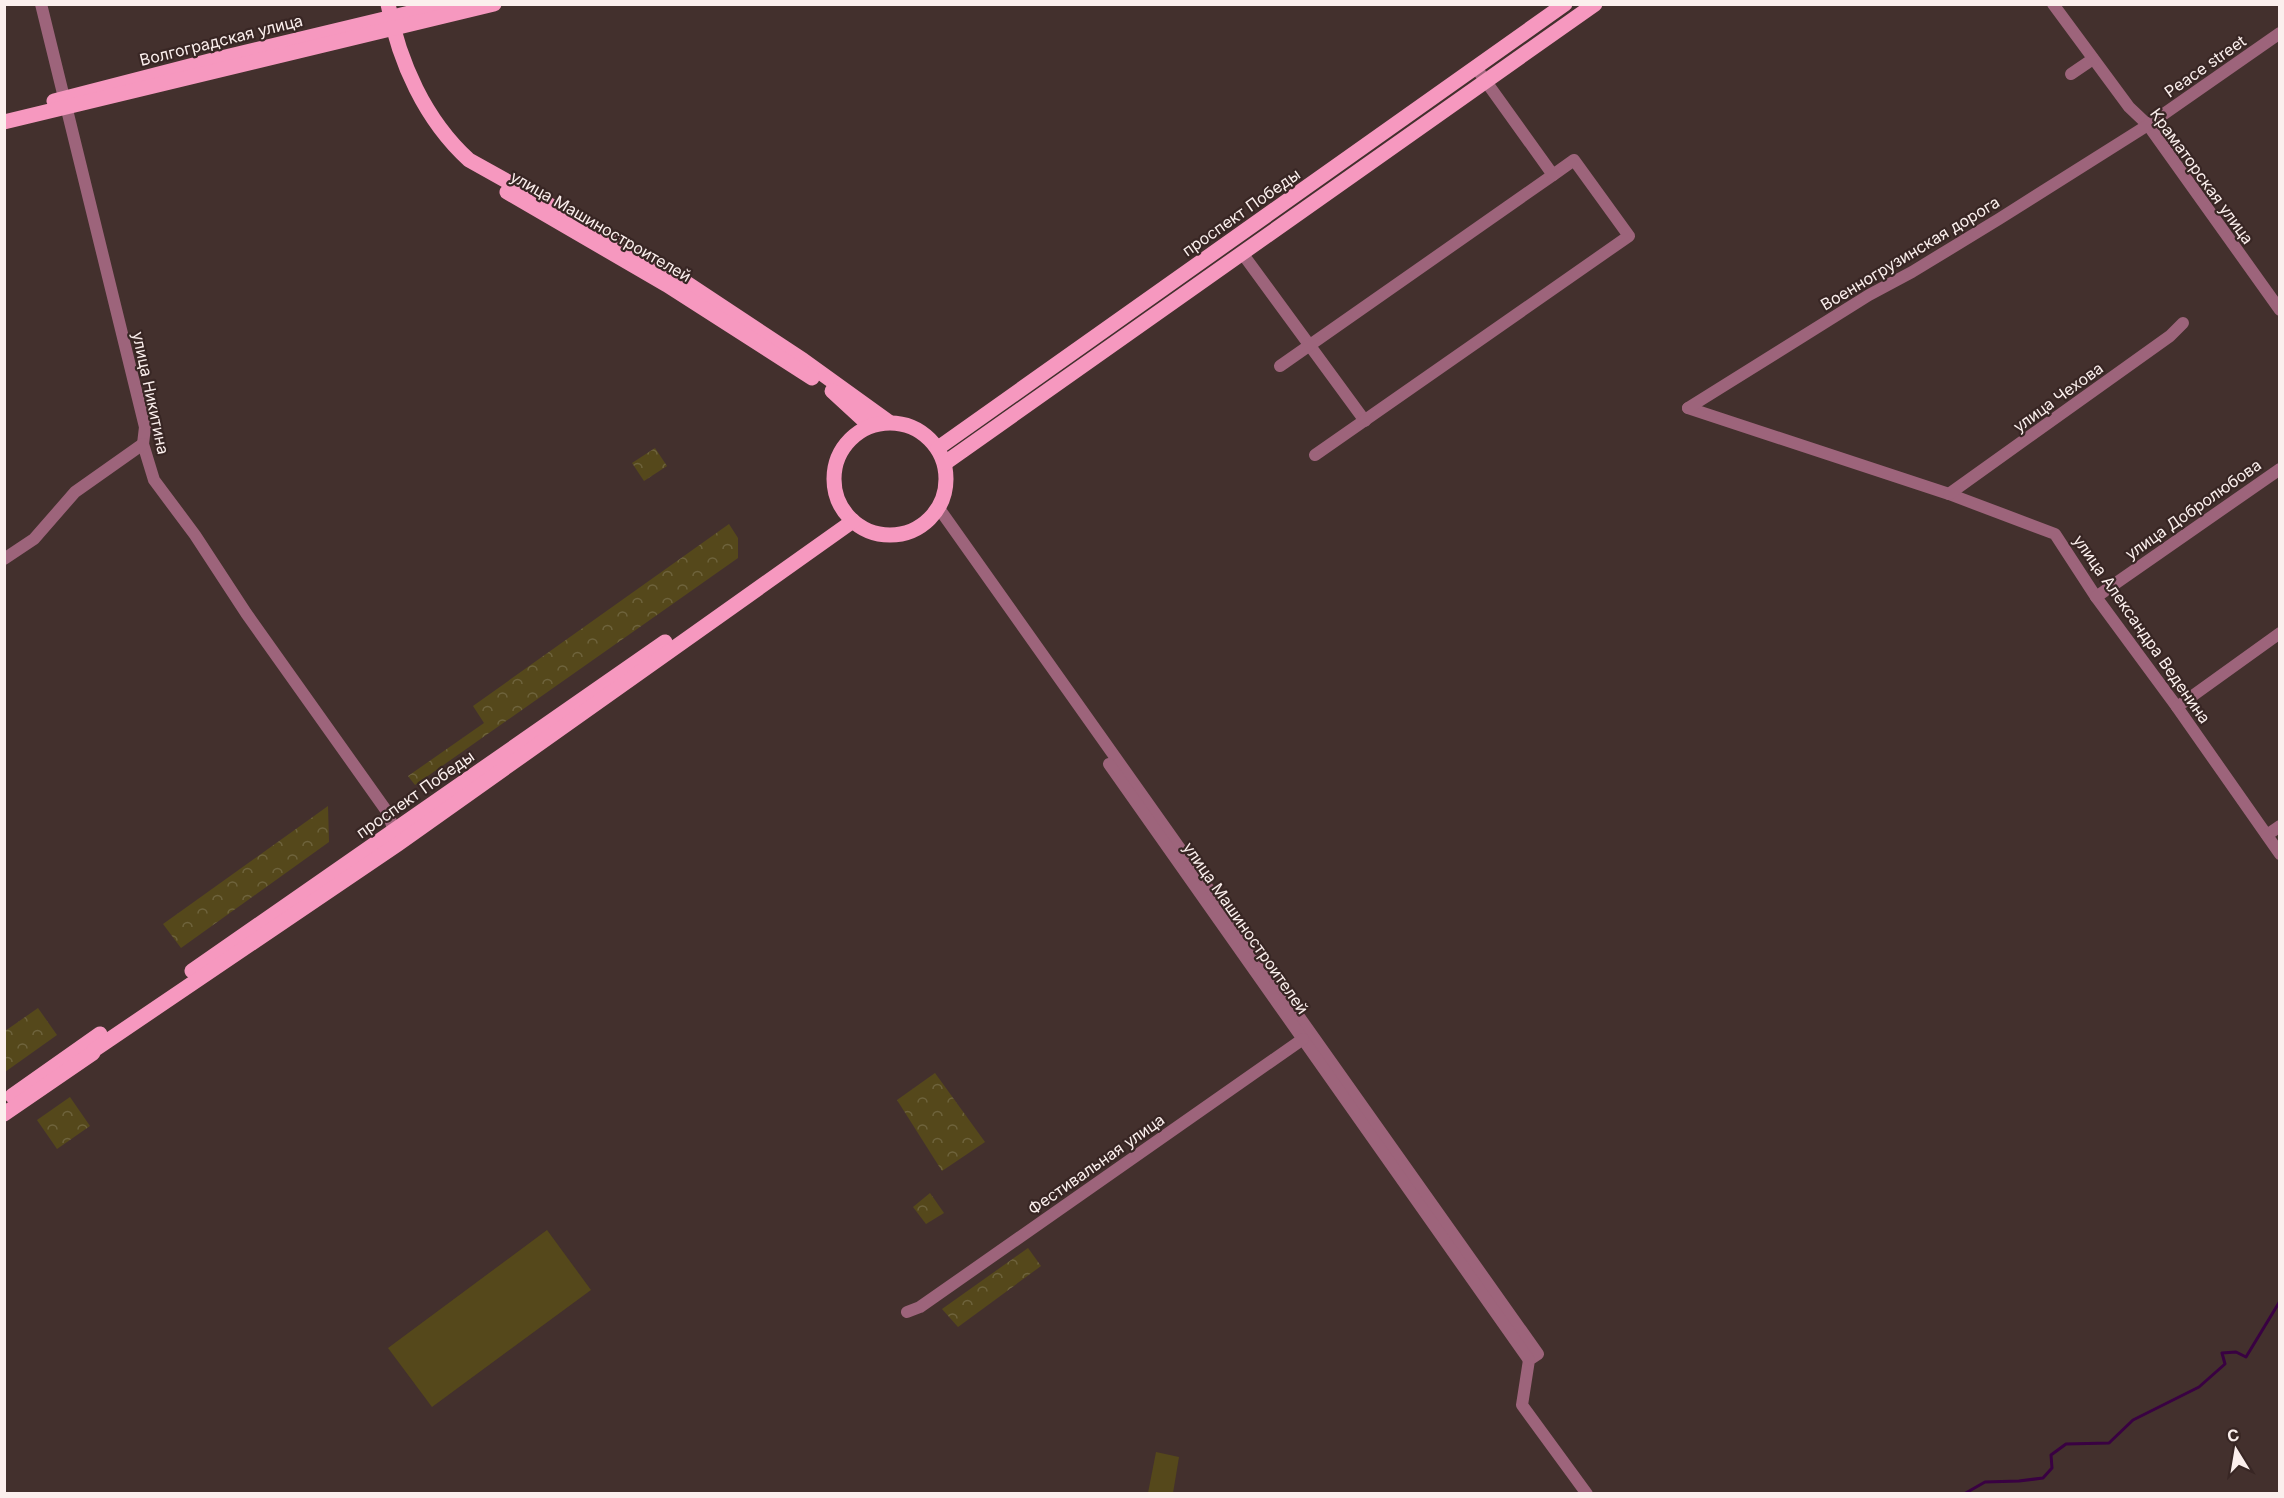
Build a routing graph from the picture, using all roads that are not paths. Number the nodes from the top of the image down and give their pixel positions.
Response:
1 (41, 4) edge
2 (379, 4) edge
3 (447, 4) edge
4 (494, 4) edge
5 (1565, 4) edge
6 (1595, 4) edge
7 (2054, 4) edge
8 (388, 20) edge
9 (2280, 33) edge
10 (2093, 58) junction
11 (1477, 69) junction
12 (2071, 74) dead end
13 (1486, 82) junction
14 (65, 103) junction
15 (4, 113) edge
16 (4, 122) edge
17 (2148, 125) junction
18 (1553, 175) junction
19 (1242, 254) junction
20 (2278, 305) edge
21 (2183, 323) dead end
22 (1310, 345) junction
23 (1280, 366) dead end
24 (1688, 408) joint
25 (1365, 420) junction
26 (889, 422) junction
27 (870, 426) junction
28 (143, 444) junction
29 (938, 448) junction
30 (1315, 455) dead end
31 (945, 463) junction
32 (2280, 469) edge
33 (1949, 494) junction
34 (935, 512) junction
35 (850, 518) junction
36 (4, 559) edge
37 (2096, 597) junction
38 (2280, 633) edge
39 (2177, 707) junction
40 (2280, 826) edge
41 (394, 831) junction
42 (2267, 835) junction
43 (2280, 854) edge
44 (1303, 1040) junction
45 (4, 1102) edge
46 (4, 1114) edge
47 (907, 1312) dead end
48 (1529, 1360) junction
49 (1587, 1494) edge

1 - 14 street, улица Никитина
2 - 8 main road, улица Машиностроителей
3 - 8 main road, Волгоградская улица
4 - 8 main road
5 - 11 main road, проспект Победы
6 - 13 main road
7 - 10 street, Краматорская улица
8 - 14 main road, Волгоградская улица
8 - 26 main road
8 - 27 main road, улица Машиностроителей
9 - 17 street, Peace street
10 - 12 street
10 - 17 street, Краматорская улица
11 - 13 street
11 - 29 main road, проспект Победы
13 - 18 street
13 - 19 main road
14 - 15 main road, Волгоградская улица
14 - 16 main road
14 - 28 street, улица Никитина
17 - 20 street, Краматорская улица
17 - 24 street, Военногрузинская дорога
18 - 22 street
18 - 25 street
19 - 22 street
19 - 31 main road
21 - 33 street, улица Чехова
22 - 23 street
22 - 25 street
24 - 33 street, улица Александра Веденина
25 - 30 street
26 - 27 main road
26 - 29 main road
27 - 35 main road
28 - 36 street
28 - 41 street, улица Никитина
29 - 31 main road
31 - 34 main road
32 - 37 street, улица Добролюбова
33 - 37 street, улица Александра Веденина
34 - 35 main road
34 - 44 street, улица Машиностроителей
34 - 48 street
35 - 41 main road, проспект Победы
35 - 46 main road
37 - 39 street, улица Александра Веденина
38 - 39 street
39 - 42 street, улица Александра Веденина
40 - 42 street
41 - 45 main road, проспект Победы
42 - 43 street, улица Александра Веденина
44 - 47 street, Фестивальная улица
44 - 48 street, улица Машиностроителей
48 - 49 street

